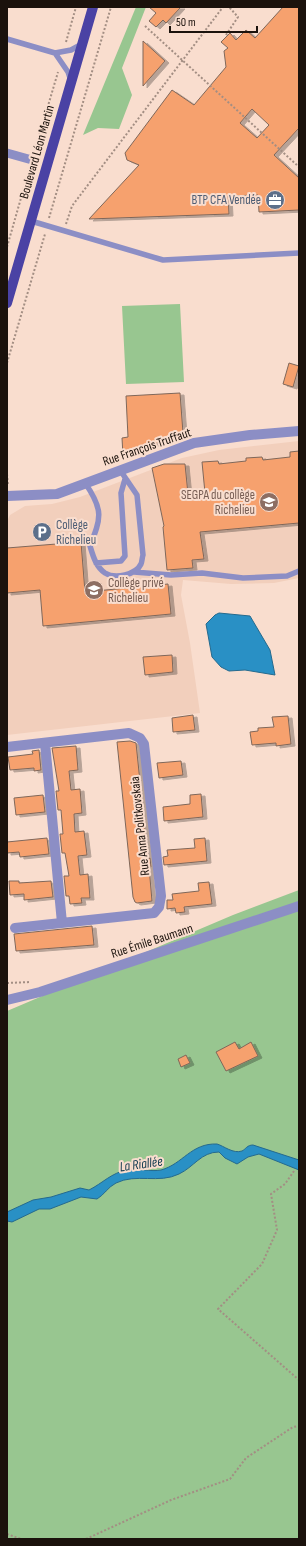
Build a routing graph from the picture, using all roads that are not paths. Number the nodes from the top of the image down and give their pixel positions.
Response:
1 (93, 7) edge
2 (7, 39) edge
3 (82, 44) junction
4 (55, 53) junction
5 (71, 82) junction
6 (7, 153) edge
7 (32, 160) road end
8 (31, 221) junction
9 (299, 253) edge
10 (7, 303) edge
11 (299, 431) edge
12 (120, 470) junction
13 (125, 479) junction
14 (85, 483) junction
15 (7, 496) edge
16 (96, 563) junction
17 (299, 571) edge
18 (134, 572) junction
19 (45, 743) junction
20 (7, 747) edge
21 (299, 906) edge
22 (62, 923) junction
23 (15, 928) dead end
24 (9, 999) edge

1 - 3 main road, Boulevard Léon Martin
2 - 4 lane
3 - 4 lane
3 - 5 main road, Boulevard Léon Martin
4 - 5 lane
5 - 8 main road, Boulevard Léon Martin
6 - 7 street
8 - 9 lane
8 - 10 main road, Boulevard Léon Martin
11 - 12 street, Rue François Truffaut
12 - 13 lane
12 - 14 street, Rue François Truffaut
13 - 16 lane
13 - 18 lane
14 - 15 street, Rue François Truffaut
14 - 16 lane
16 - 18 lane
17 - 18 lane
19 - 20 street, Rue Anna Politkovskaia
19 - 22 street
19 - 22 street, Rue Anna Politkovskaia
21 - 24 street, Rue Émile Baumann
22 - 23 street, Rue Anna Politkovskaia

